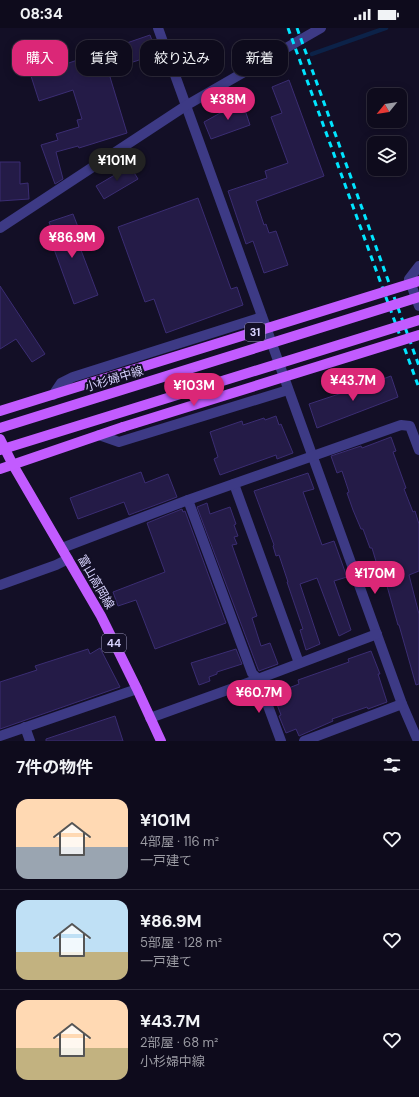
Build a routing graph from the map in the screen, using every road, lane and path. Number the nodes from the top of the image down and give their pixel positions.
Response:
1 (158, 28) edge
2 (321, 28) edge
3 (187, 105) junction
4 (0, 228) edge
5 (419, 266) edge
6 (419, 280) edge
7 (419, 297) edge
8 (419, 306) edge
9 (262, 317) junction
10 (419, 320) edge
11 (419, 335) edge
12 (288, 390) junction
13 (53, 395) junction
14 (0, 411) edge
15 (0, 428) edge
16 (99, 435) junction
17 (0, 439) edge
18 (0, 450) edge
19 (419, 450) edge
20 (312, 456) junction
21 (13, 465) junction
22 (0, 469) edge
23 (234, 484) junction
24 (188, 500) junction
25 (62, 548) junction
26 (68, 559) junction
27 (0, 585) edge
28 (377, 634) junction
29 (299, 663) junction
30 (258, 679) junction
31 (137, 689) junction
32 (402, 704) junction
33 (150, 718) junction
34 (25, 727) junction
35 (0, 736) edge
36 (30, 741) edge
37 (161, 741) edge
38 (281, 741) edge
39 (304, 741) edge
40 (418, 741) edge

1 - 3 street
2 - 3 street
3 - 4 street
3 - 9 street
5 - 8 street
6 - 13 main road, 31, bridge
7 - 15 main road, 小杉婦中線 / 31, bridge
9 - 12 street
9 - 13 street
10 - 18 main road, bridge
11 - 16 main road, bridge
12 - 16 street
12 - 20 street
13 - 14 main road, 31
16 - 21 main road
17 - 21 main road, 富山高岡線 / 44
19 - 20 street
20 - 23 street
20 - 28 street
21 - 22 main road
21 - 25 main road, 富山高岡線 / 44
23 - 24 street
23 - 29 street
24 - 25 street
24 - 30 street
25 - 26 main road, 富山高岡線 / 44
26 - 27 street
26 - 31 main road, 富山高岡線 / 44
28 - 29 street
28 - 32 street
29 - 30 street
30 - 33 street
30 - 38 street
31 - 33 main road, 富山高岡線 / 44
31 - 34 street
32 - 39 street
32 - 40 street
33 - 37 main road, 富山高岡線 / 44
34 - 35 street
34 - 36 street

